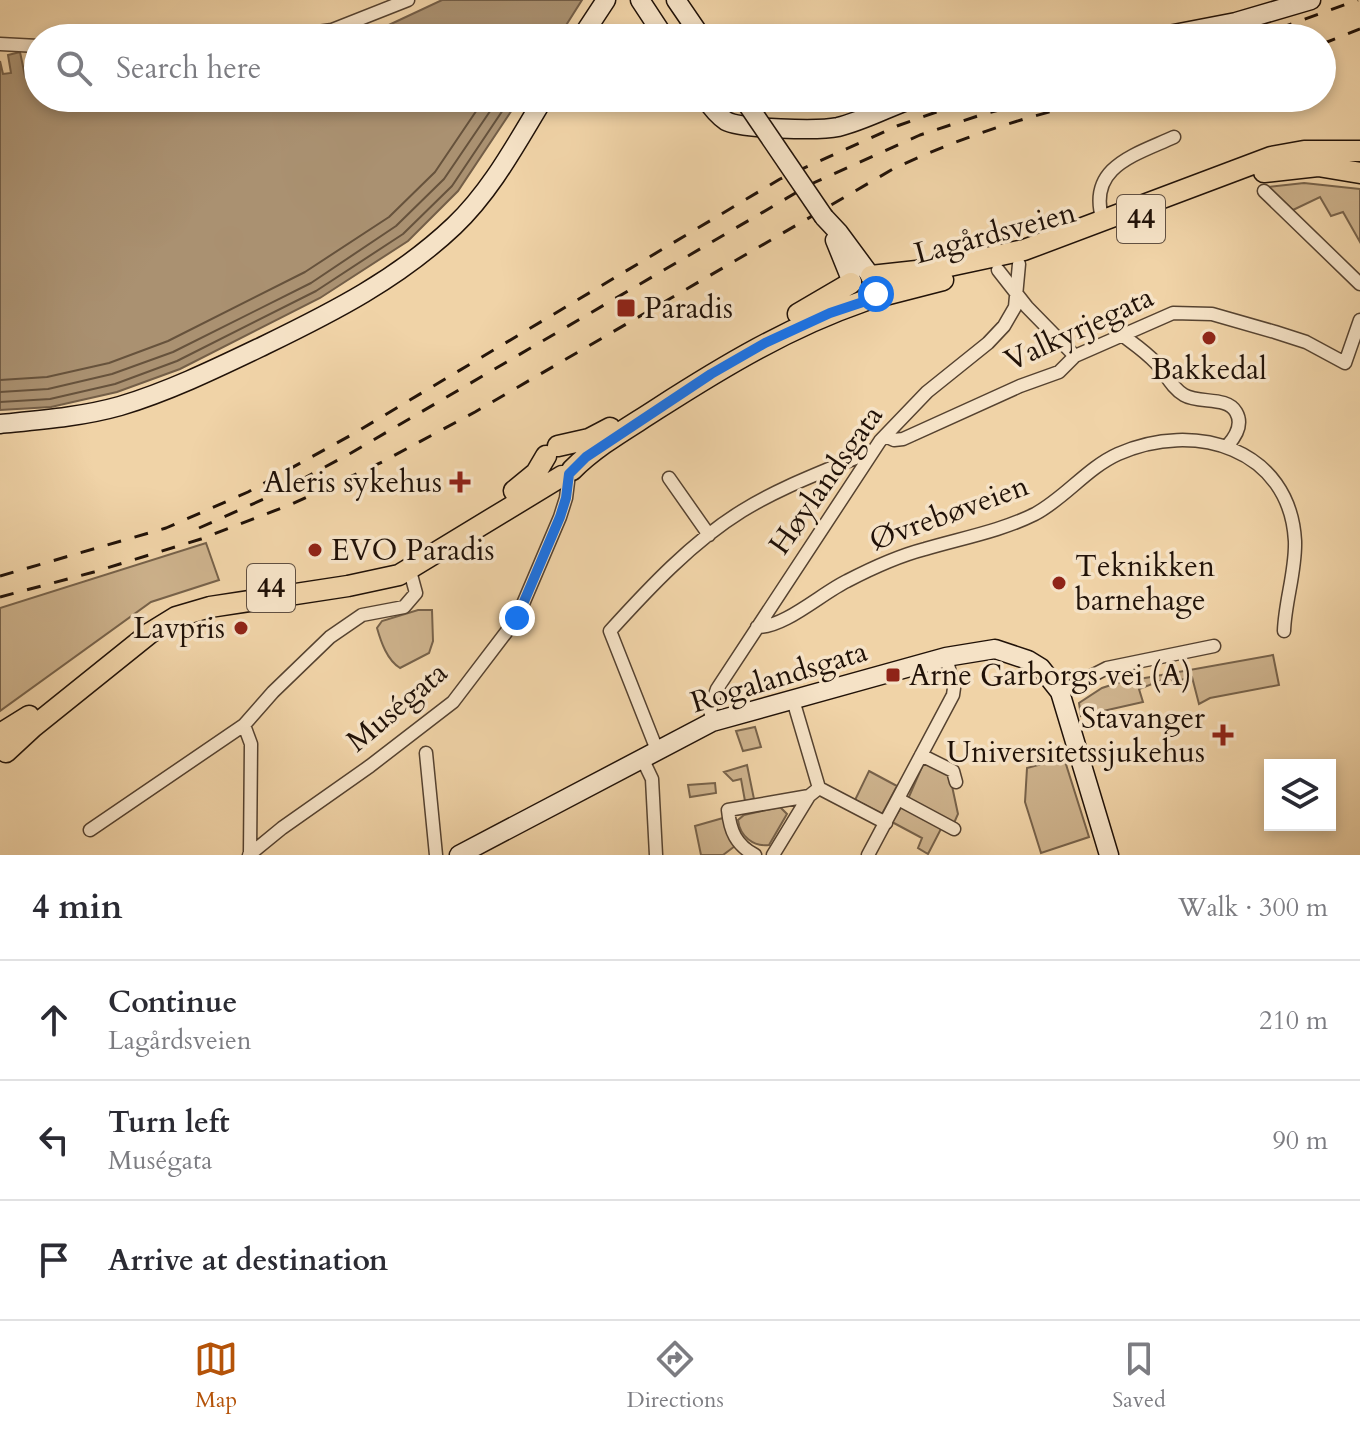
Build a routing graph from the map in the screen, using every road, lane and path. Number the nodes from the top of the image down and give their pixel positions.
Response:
1 (408, 0) edge
2 (606, 0) edge
3 (640, 0) edge
4 (676, 0) edge
5 (1311, 0) edge
6 (347, 24) edge
7 (590, 24) edge
8 (656, 24) edge
9 (692, 24) edge
10 (1226, 24) edge
11 (0, 44) edge
12 (24, 45) edge
13 (535, 112) edge
14 (716, 112) edge
15 (753, 112) edge
16 (878, 112) edge
17 (1174, 137) dead end
18 (1360, 151) edge
19 (1360, 173) edge
20 (1264, 191) dead end
21 (1103, 221) junction
22 (1019, 264) junction
23 (998, 270) junction
24 (861, 279) junction
25 (1360, 284) edge
26 (1017, 295) junction
27 (869, 299) junction
28 (1360, 320) edge
29 (1122, 335) junction
30 (1075, 356) junction
31 (0, 424) edge
32 (885, 436) junction
33 (1228, 445) junction
34 (552, 451) junction
35 (867, 460) junction
36 (568, 473) junction
37 (669, 478) dead end
38 (709, 535) junction
39 (410, 571) junction
40 (757, 627) junction
41 (1284, 631) dead end
42 (1214, 646) dead end
43 (946, 657) junction
44 (1060, 692) junction
45 (793, 700) junction
46 (712, 722) junction
47 (244, 725) junction
48 (2, 747) edge
49 (426, 753) dead end
50 (649, 754) junction
51 (921, 755) junction
52 (956, 782) dead end
53 (814, 792) junction
54 (898, 799) junction
55 (886, 823) junction
56 (954, 829) dead end
57 (90, 830) dead end
58 (249, 854) edge
59 (436, 855) edge
60 (459, 855) edge
61 (656, 855) edge
62 (755, 855) edge
63 (773, 855) edge
64 (868, 855) edge
65 (1109, 855) edge

1 - 6 street
2 - 7 street
3 - 8 street
4 - 9 street
5 - 10 street
11 - 12 street
13 - 31 street
14 - 16 street
15 - 24 street, bridge
17 - 21 street
18 - 21 main road, Lagårdsveien / 44
19 - 22 main road, Lagårdsveien / 44
20 - 25 street
21 - 24 main road, Lagårdsveien / 44
22 - 23 main road, Lagårdsveien / 44
22 - 26 street, Høylandsgata
23 - 26 street
23 - 27 main road, Lagårdsveien / 44
24 - 27 main road
24 - 34 main road, Lagårdsveien / 44
26 - 30 street
26 - 32 street, Høylandsgata
27 - 36 main road, Lagårdsveien / 44
28 - 29 street, Valkyrjegata
29 - 30 street, Valkyrjegata
29 - 33 street
30 - 32 street, Valkyrjegata
32 - 35 street, Høylandsgata
33 - 40 street, Øvrebøveien
33 - 41 street, Øvrebøveien
34 - 36 main road
34 - 48 main road, Lagårdsveien / 44
35 - 38 street
35 - 40 street, Høylandsgata
36 - 39 main road, Lagårdsveien / 44
36 - 58 street, Muségata
37 - 38 street
38 - 50 street
39 - 47 street
39 - 48 main road, Lagårdsveien / 44
40 - 46 street, Høylandsgata
42 - 44 street
43 - 44 street, Rogalandsgata
43 - 45 street, Rogalandsgata
43 - 51 street
44 - 65 street
45 - 46 street, Rogalandsgata
45 - 53 street
46 - 50 street, Rogalandsgata
47 - 57 street
47 - 58 street
49 - 59 street
50 - 60 street, Rogalandsgata
50 - 61 street
51 - 52 street
51 - 54 street
53 - 55 street
53 - 62 street
53 - 63 street
54 - 55 street
54 - 56 street
55 - 64 street

